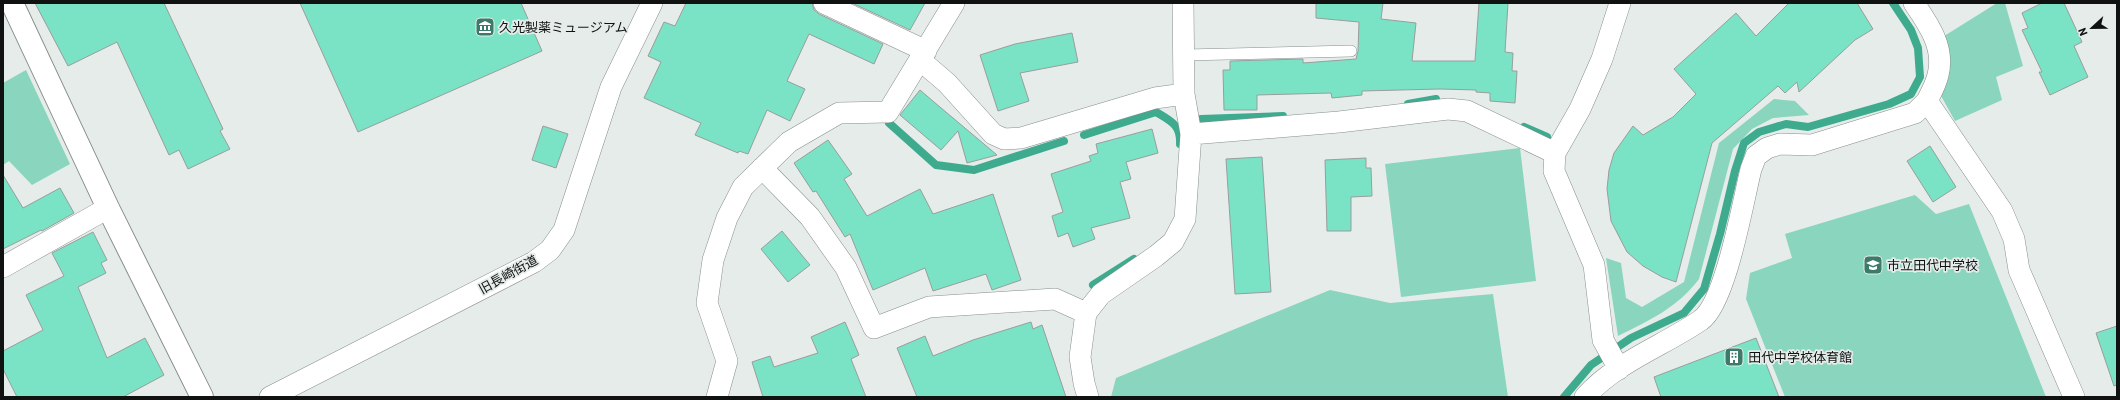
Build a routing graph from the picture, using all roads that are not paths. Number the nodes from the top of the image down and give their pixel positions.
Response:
1 (12, 3) edge
2 (652, 3) edge
3 (824, 3) edge
4 (954, 3) edge
5 (1183, 3) edge
6 (1620, 3) edge
7 (1914, 3) edge
8 (1351, 51) dead end
9 (923, 55) junction
10 (1185, 55) junction
11 (1184, 94) junction
12 (1927, 101) junction
13 (1191, 134) junction
14 (1555, 153) junction
15 (762, 168) junction
16 (108, 208) junction
17 (3, 267) edge
18 (1086, 313) junction
19 (1619, 369) junction
20 (202, 397) edge
21 (270, 397) edge
22 (717, 397) edge
23 (1088, 397) edge
24 (1585, 397) edge
25 (2074, 397) edge

1 - 16 street
2 - 21 street, 旧長崎街道
3 - 9 street
4 - 9 street
5 - 10 street
6 - 14 street
7 - 12 street
8 - 10 lane
9 - 11 street
9 - 15 street
10 - 11 street
11 - 13 street
12 - 19 street
12 - 25 street
13 - 14 street
13 - 18 street
14 - 19 street
15 - 18 street
15 - 22 street
16 - 17 street
16 - 20 street
18 - 23 street
19 - 24 street

